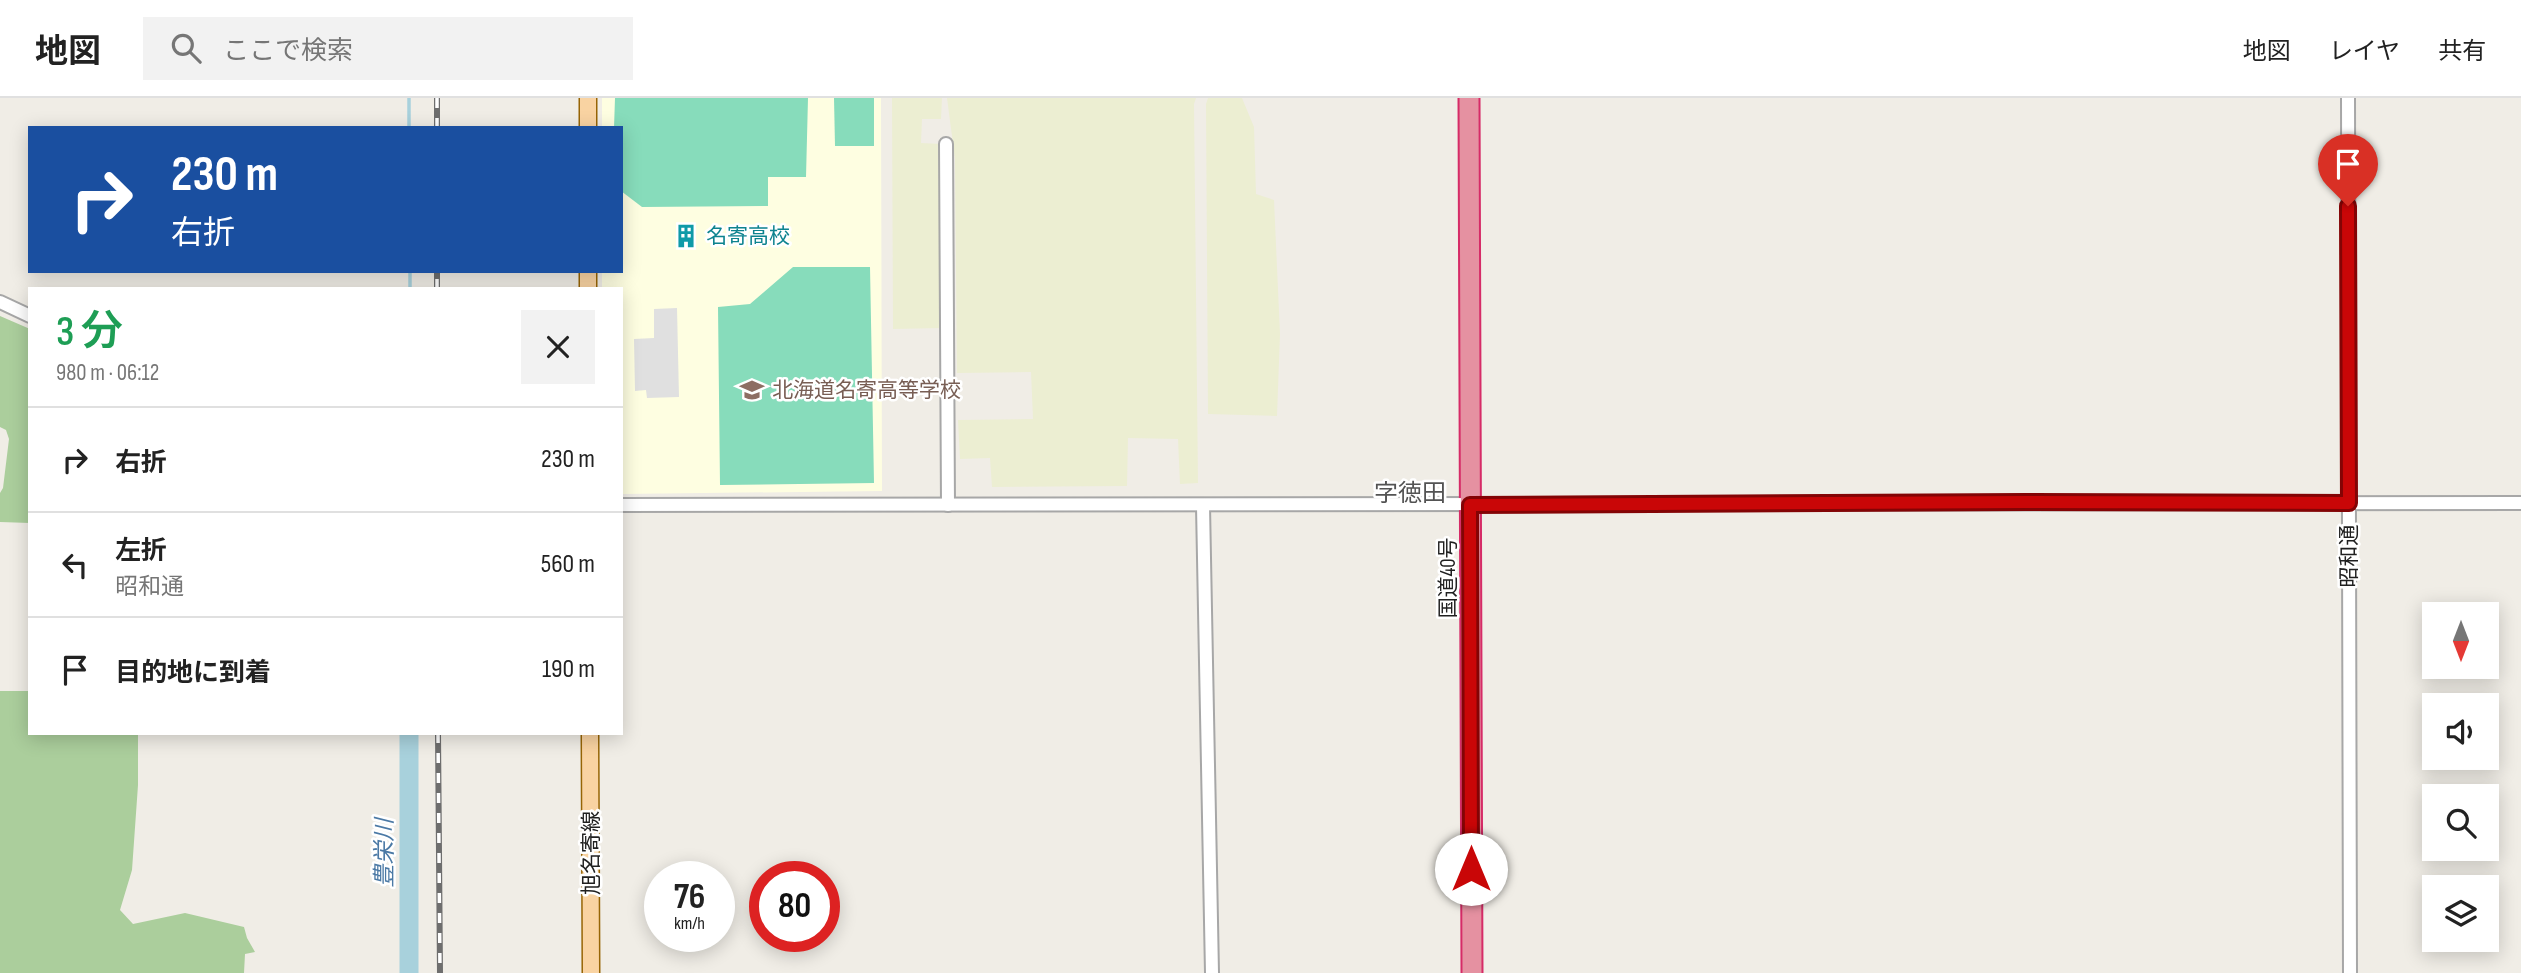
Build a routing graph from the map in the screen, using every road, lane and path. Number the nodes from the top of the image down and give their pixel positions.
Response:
1 (588, 98) edge
2 (1469, 98) edge
3 (2348, 98) edge
4 (588, 126) edge
5 (946, 144) dead end
6 (0, 302) edge
7 (28, 315) edge
8 (2349, 503) junction
9 (2521, 503) edge
10 (623, 505) edge
11 (1470, 505) junction
12 (948, 506) junction
13 (1203, 506) junction
14 (590, 735) edge
15 (591, 973) edge
16 (1212, 973) edge
17 (1472, 973) edge
18 (2350, 973) edge

1 - 4 main road
2 - 11 highway, 国道40号
3 - 8 street, 昭和通
5 - 12 street
6 - 7 street
8 - 9 street
8 - 11 street
8 - 18 street, 昭和通
10 - 12 street
11 - 13 street
11 - 17 highway, 国道40号
12 - 13 street
13 - 16 street
14 - 15 main road, 旭名寄線

